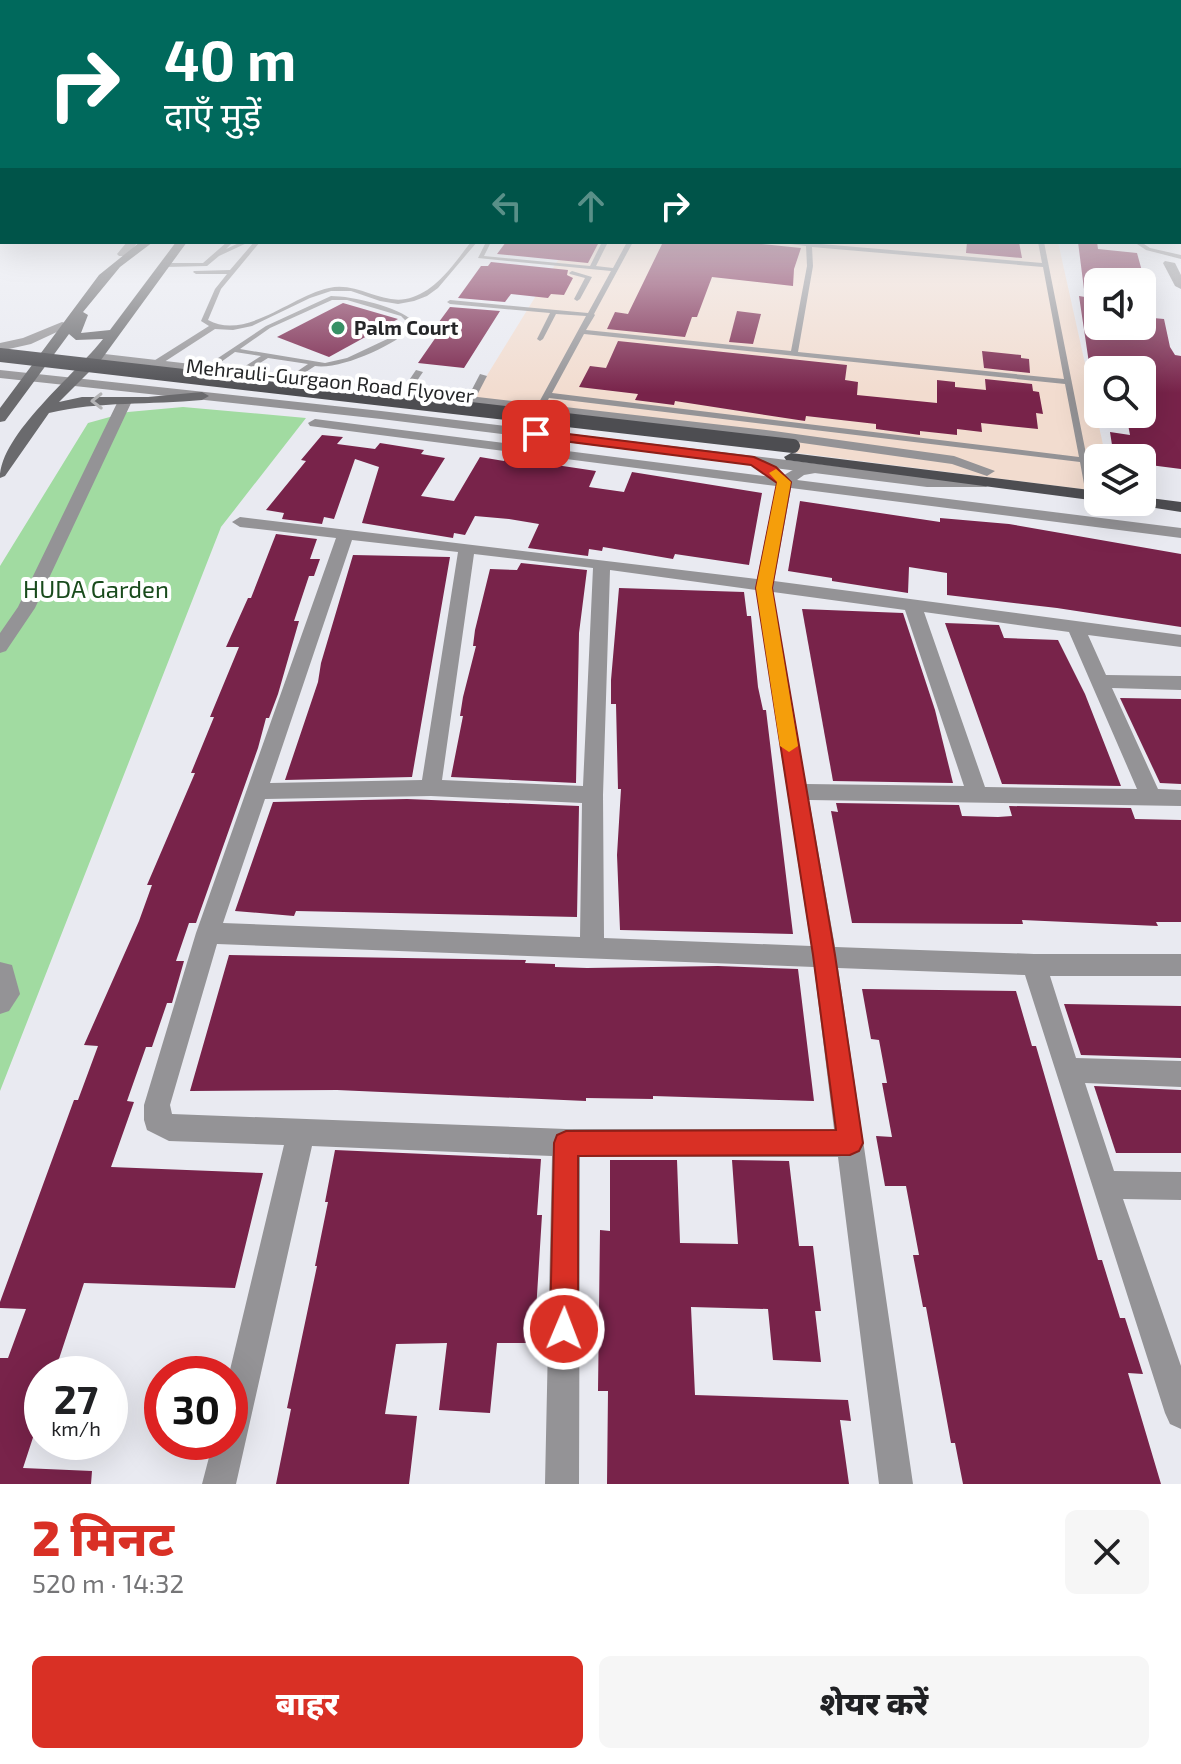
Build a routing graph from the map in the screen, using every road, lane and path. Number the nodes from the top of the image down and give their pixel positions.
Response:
1 (122, 255) edge
2 (172, 255) edge
3 (246, 255) edge
4 (463, 255) edge
5 (480, 255) edge
6 (598, 255) edge
7 (623, 255) edge
8 (809, 255) edge
9 (930, 255) edge
10 (1043, 255) edge
11 (216, 256) edge
12 (1169, 263) dead end
13 (1045, 265) junction
14 (162, 268) junction
15 (592, 268) junction
16 (616, 270) junction
17 (231, 272) junction
18 (554, 272) dead end
19 (1181, 286) edge
20 (92, 289) junction
21 (450, 302) dead end
22 (486, 306) junction
23 (596, 308) junction
24 (554, 312) junction
25 (479, 316) dead end
26 (66, 325) junction
27 (213, 327) junction
28 (584, 332) junction
29 (115, 333) junction
30 (540, 339) dead end
31 (0, 347) edge
32 (235, 350) junction
33 (794, 354) junction
34 (0, 355) edge
35 (266, 356) junction
36 (96, 357) junction
37 (0, 364) edge
38 (313, 364) junction
39 (162, 365) junction
40 (204, 370) junction
41 (419, 372) dead end
42 (0, 374) edge
43 (239, 374) junction
44 (483, 376) dead end
45 (29, 377) junction
46 (292, 379) junction
47 (71, 381) junction
48 (1069, 382) junction
49 (145, 389) junction
50 (405, 392) junction
51 (202, 396) junction
52 (471, 399) junction
53 (125, 401) junction
54 (544, 401) junction
55 (44, 410) junction
56 (0, 418) edge
57 (315, 423) dead end
58 (792, 452) junction
59 (1081, 460) junction
60 (754, 461) junction
61 (1084, 466) edge
62 (816, 469) junction
63 (0, 473) edge
64 (987, 477) junction
65 (784, 482) junction
66 (1084, 487) edge
67 (1156, 493) edge
68 (1181, 496) edge
69 (1156, 504) edge
70 (1181, 507) edge
71 (240, 522) dead end
72 (1181, 533) edge
73 (345, 536) junction
74 (467, 549) junction
75 (602, 564) junction
76 (764, 588) junction
77 (913, 607) junction
78 (1076, 628) junction
79 (1181, 641) edge
80 (0, 647) edge
81 (1099, 681) junction
82 (1181, 683) edge
83 (431, 788) junction
84 (258, 791) junction
85 (796, 792) junction
86 (593, 795) junction
87 (977, 795) junction
88 (1151, 798) junction
89 (1181, 798) edge
90 (208, 933) junction
91 (592, 949) junction
92 (824, 955) junction
93 (1034, 965) junction
94 (1181, 965) edge
95 (0, 973) edge
96 (0, 1003) edge
97 (1067, 1070) junction
98 (1181, 1074) edge
99 (301, 1133) junction
100 (566, 1143) junction
101 (850, 1143) junction
102 (1104, 1185) junction
103 (1181, 1186) edge
104 (248, 1358) edge
105 (1181, 1413) edge
106 (224, 1460) edge
107 (219, 1484) edge
108 (562, 1484) edge
109 (896, 1484) edge

1 - 20 main road
2 - 14 main road
3 - 17 lane
4 - 27 lane
5 - 15 lane
6 - 15 lane
7 - 16 lane
8 - 33 lane
9 - 13 lane
10 - 13 lane
11 - 14 lane
12 - 19 street
13 - 48 lane
14 - 17 lane
14 - 29 main road
15 - 16 lane
16 - 23 lane
17 - 27 lane
18 - 23 lane
20 - 26 main road
20 - 29 main road
21 - 22 lane
22 - 24 lane
22 - 25 lane
23 - 24 lane
23 - 28 lane
24 - 30 lane
26 - 31 street
26 - 45 main road
27 - 39 lane
28 - 33 lane
28 - 54 lane
29 - 36 main road
32 - 35 lane
32 - 38 lane
32 - 40 lane
33 - 48 lane
34 - 58 main road, Mehrauli-Gurgaon Road Flyover, bridge
35 - 38 lane
35 - 43 lane
36 - 39 street
36 - 47 main road
37 - 58 main road, Mehrauli-Gurgaon Road Flyover
38 - 46 lane
39 - 40 street
39 - 49 street
40 - 43 street
41 - 50 lane
42 - 45 street
43 - 46 street
44 - 52 lane
45 - 47 street
45 - 56 main road
46 - 50 street
47 - 49 street
47 - 55 main road
48 - 59 lane
49 - 51 street
50 - 52 street
51 - 53 main road
51 - 60 street
52 - 54 street
53 -> 55 main road
53 - 80 street
54 - 59 lane
54 - 64 street
55 - 63 main road
57 - 65 street
58 - 64 main road, Mehrauli-Gurgaon Road Flyover
59 - 61 lane
60 - 62 street
60 - 65 street
62 - 64 street
62 - 65 street
64 - 66 main road, Mehrauli-Gurgaon Road Flyover
65 - 72 street
65 - 76 street
67 - 68 main road
69 - 70 main road
71 - 73 street
73 - 74 street
73 - 84 street
74 - 75 street
74 - 83 street
75 - 76 street
75 - 86 street
76 - 77 street
76 - 85 street
77 - 78 street
77 - 87 street
78 - 79 street
78 - 81 street
81 - 82 street
81 - 88 street
83 - 84 street
83 - 86 street
84 - 90 street
85 - 87 street
85 - 92 street
86 - 91 street
87 - 88 street
88 - 89 street
90 - 91 street
90 - 99 street
91 - 92 street
92 - 93 street
92 - 101 street
93 - 94 street
93 - 97 street
95 - 96 street
97 - 98 street
97 - 102 street
99 - 100 street
99 - 104 street
100 - 101 street
100 - 108 street
101 - 109 street
102 - 103 street
102 - 105 street
106 - 107 street

